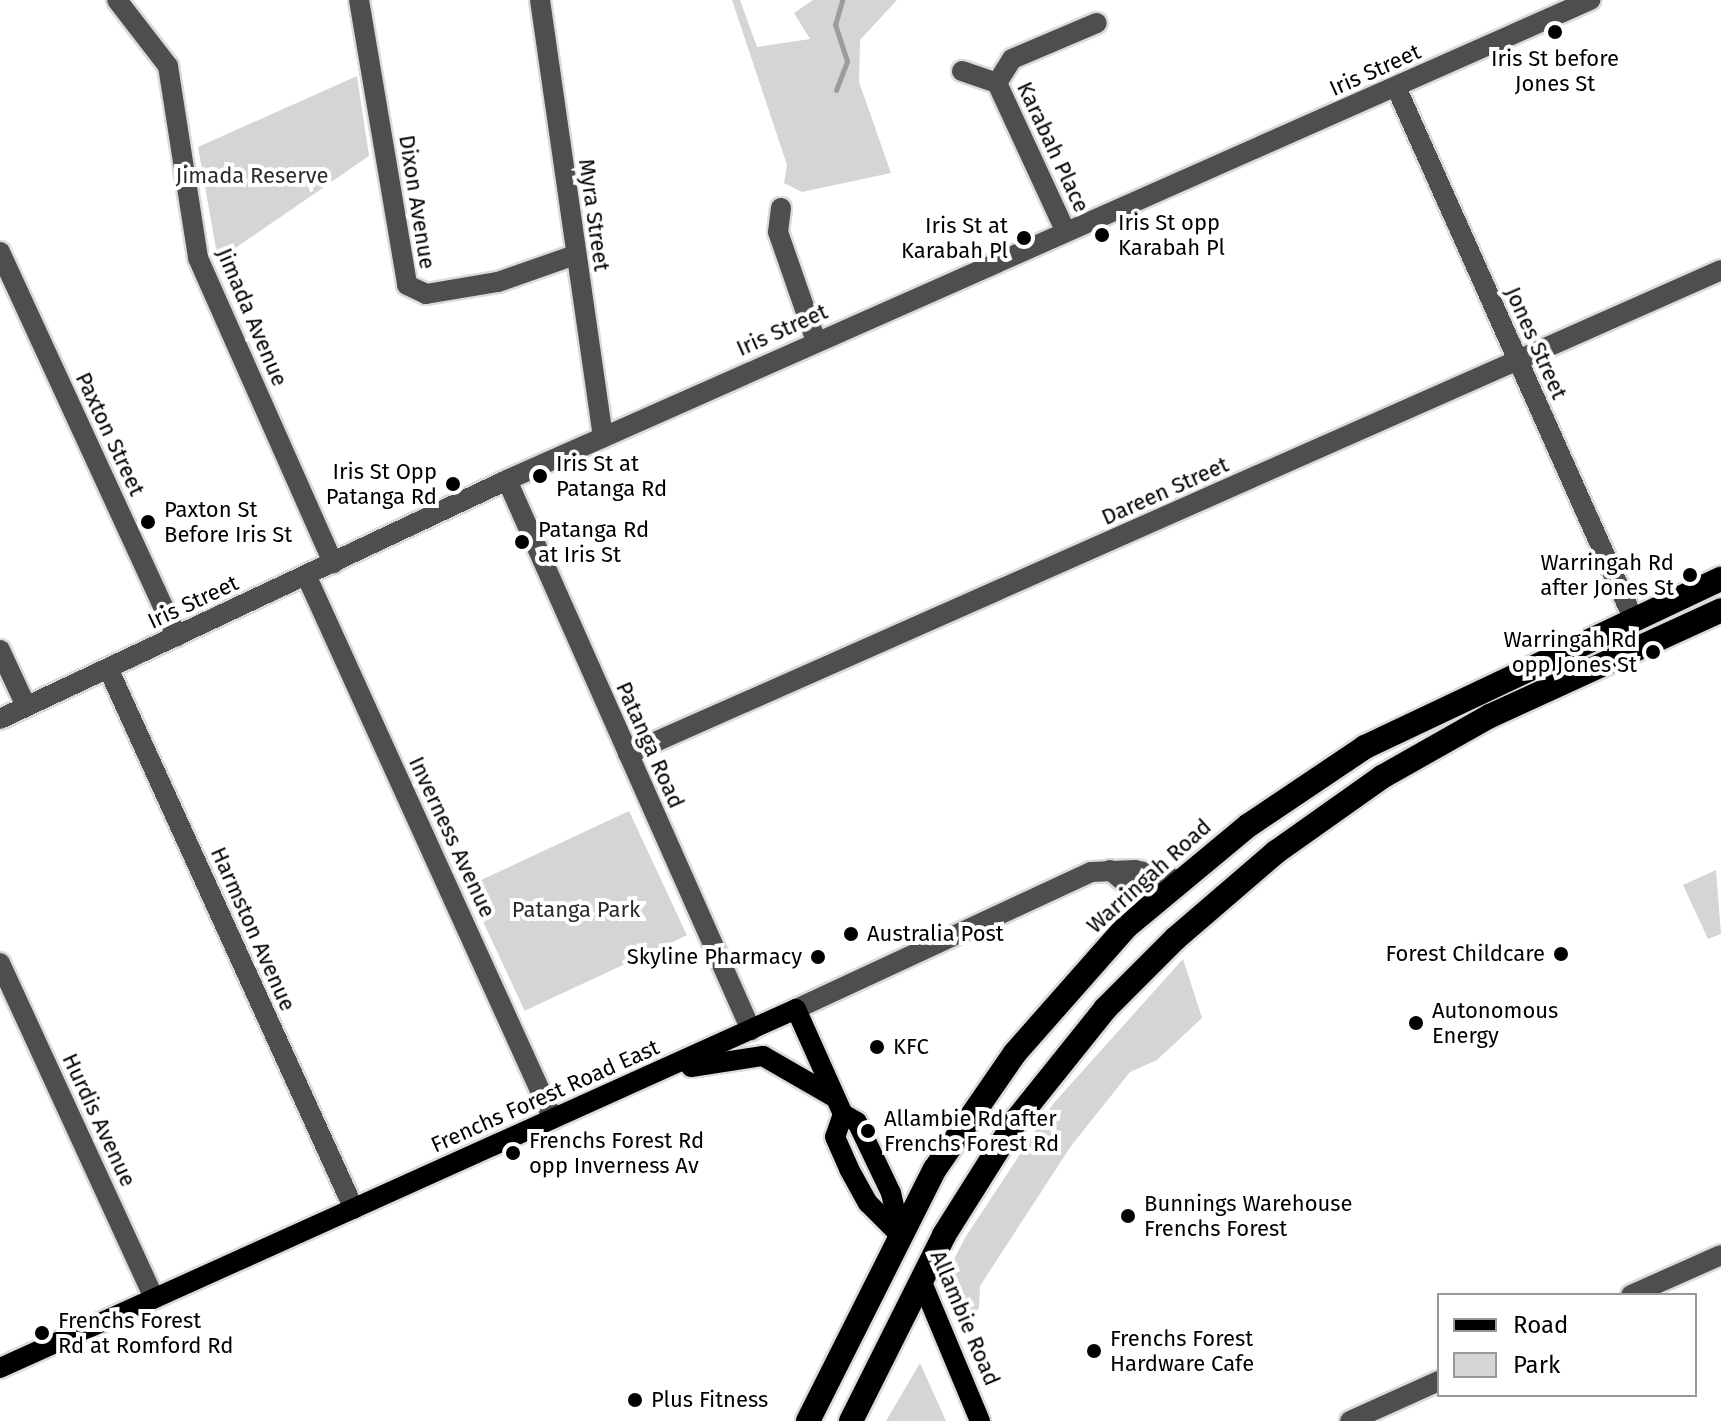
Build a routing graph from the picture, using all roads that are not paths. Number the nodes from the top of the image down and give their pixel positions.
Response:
1 (117, 0) edge
2 (359, 0) edge
3 (540, 0) edge
4 (1590, 0) edge
5 (1097, 23) dead end
6 (962, 71) dead end
7 (997, 83) junction
8 (1396, 87) junction
9 (781, 208) dead end
10 (1066, 232) junction
11 (0, 252) edge
12 (575, 255) junction
13 (1721, 270) edge
14 (816, 341) junction
15 (1518, 360) junction
16 (603, 437) junction
17 (507, 480) junction
18 (333, 563) junction
19 (306, 575) junction
20 (1721, 579) edge
21 (1721, 610) edge
22 (1633, 618) junction
23 (177, 636) junction
24 (0, 650) edge
25 (108, 668) junction
26 (26, 706) junction
27 (0, 719) edge
28 (628, 754) junction
29 (1110, 870) junction
30 (1179, 880) junction
31 (1151, 905) junction
32 (0, 963) edge
33 (796, 1009) junction
34 (751, 1030) junction
35 (641, 1080) junction
36 (838, 1106) junction
37 (553, 1119) junction
38 (354, 1209) junction
39 (901, 1236) junction
40 (1721, 1255) edge
41 (921, 1280) junction
42 (1636, 1293) edge
43 (154, 1298) junction
44 (0, 1368) edge
45 (1437, 1382) edge
46 (808, 1421) edge
47 (851, 1421) edge
48 (980, 1421) edge
49 (1350, 1421) edge

1 - 18 street, Jimada Avenue
2 - 12 street, Dixon Avenue
3 - 12 street, Myra Street
4 - 8 street, Iris Street
5 - 7 street, Karabah Place
6 - 7 street, Karabah Place
7 - 10 street, Karabah Place
8 - 10 street, Iris Street
8 - 15 street, Jones Street
9 - 14 street
10 - 14 street, Iris Street
11 - 23 street, Paxton Street
12 - 16 street, Myra Street
13 - 15 street, Dareen Street
14 - 16 street, Iris Street
15 - 22 street, Jones Street
15 - 28 street, Dareen Street
16 - 17 street, Iris Street
17 - 18 street, Iris Street
17 - 28 street, Patanga Road
18 - 19 street, Iris Street
19 - 23 street, Iris Street
19 - 37 street, Inverness Avenue
20 - 22 highway, Warringah Road
21 - 41 highway
22 - 30 highway, Warringah Road
23 - 25 street, Iris Street
24 - 26 street
25 - 26 street, Iris Street
25 - 38 street, Harmston Avenue
26 - 27 street, Iris Street
28 - 34 street, Patanga Road
29 - 30 street, Frenchs Forest Road East
29 - 31 street
29 - 33 street, Frenchs Forest Road East
30 - 31 highway, Warringah Road
31 - 39 highway, Warringah Road
32 - 43 street, Hurdis Avenue
33 - 34 main road, Frenchs Forest Road East
33 - 36 main road, Allambie Road
34 - 35 main road, Frenchs Forest Road East
35 - 36 main road
35 - 37 main road, Frenchs Forest Road East
36 - 39 main road, Allambie Road
37 - 38 main road, Frenchs Forest Road East
38 - 43 main road, Frenchs Forest Road East
39 - 41 highway, Allambie Road
39 - 46 highway, Warringah Road
40 - 42 street
41 - 47 highway
41 - 48 main road, Allambie Road
43 - 44 main road, Frenchs Forest Road East
45 - 49 street

